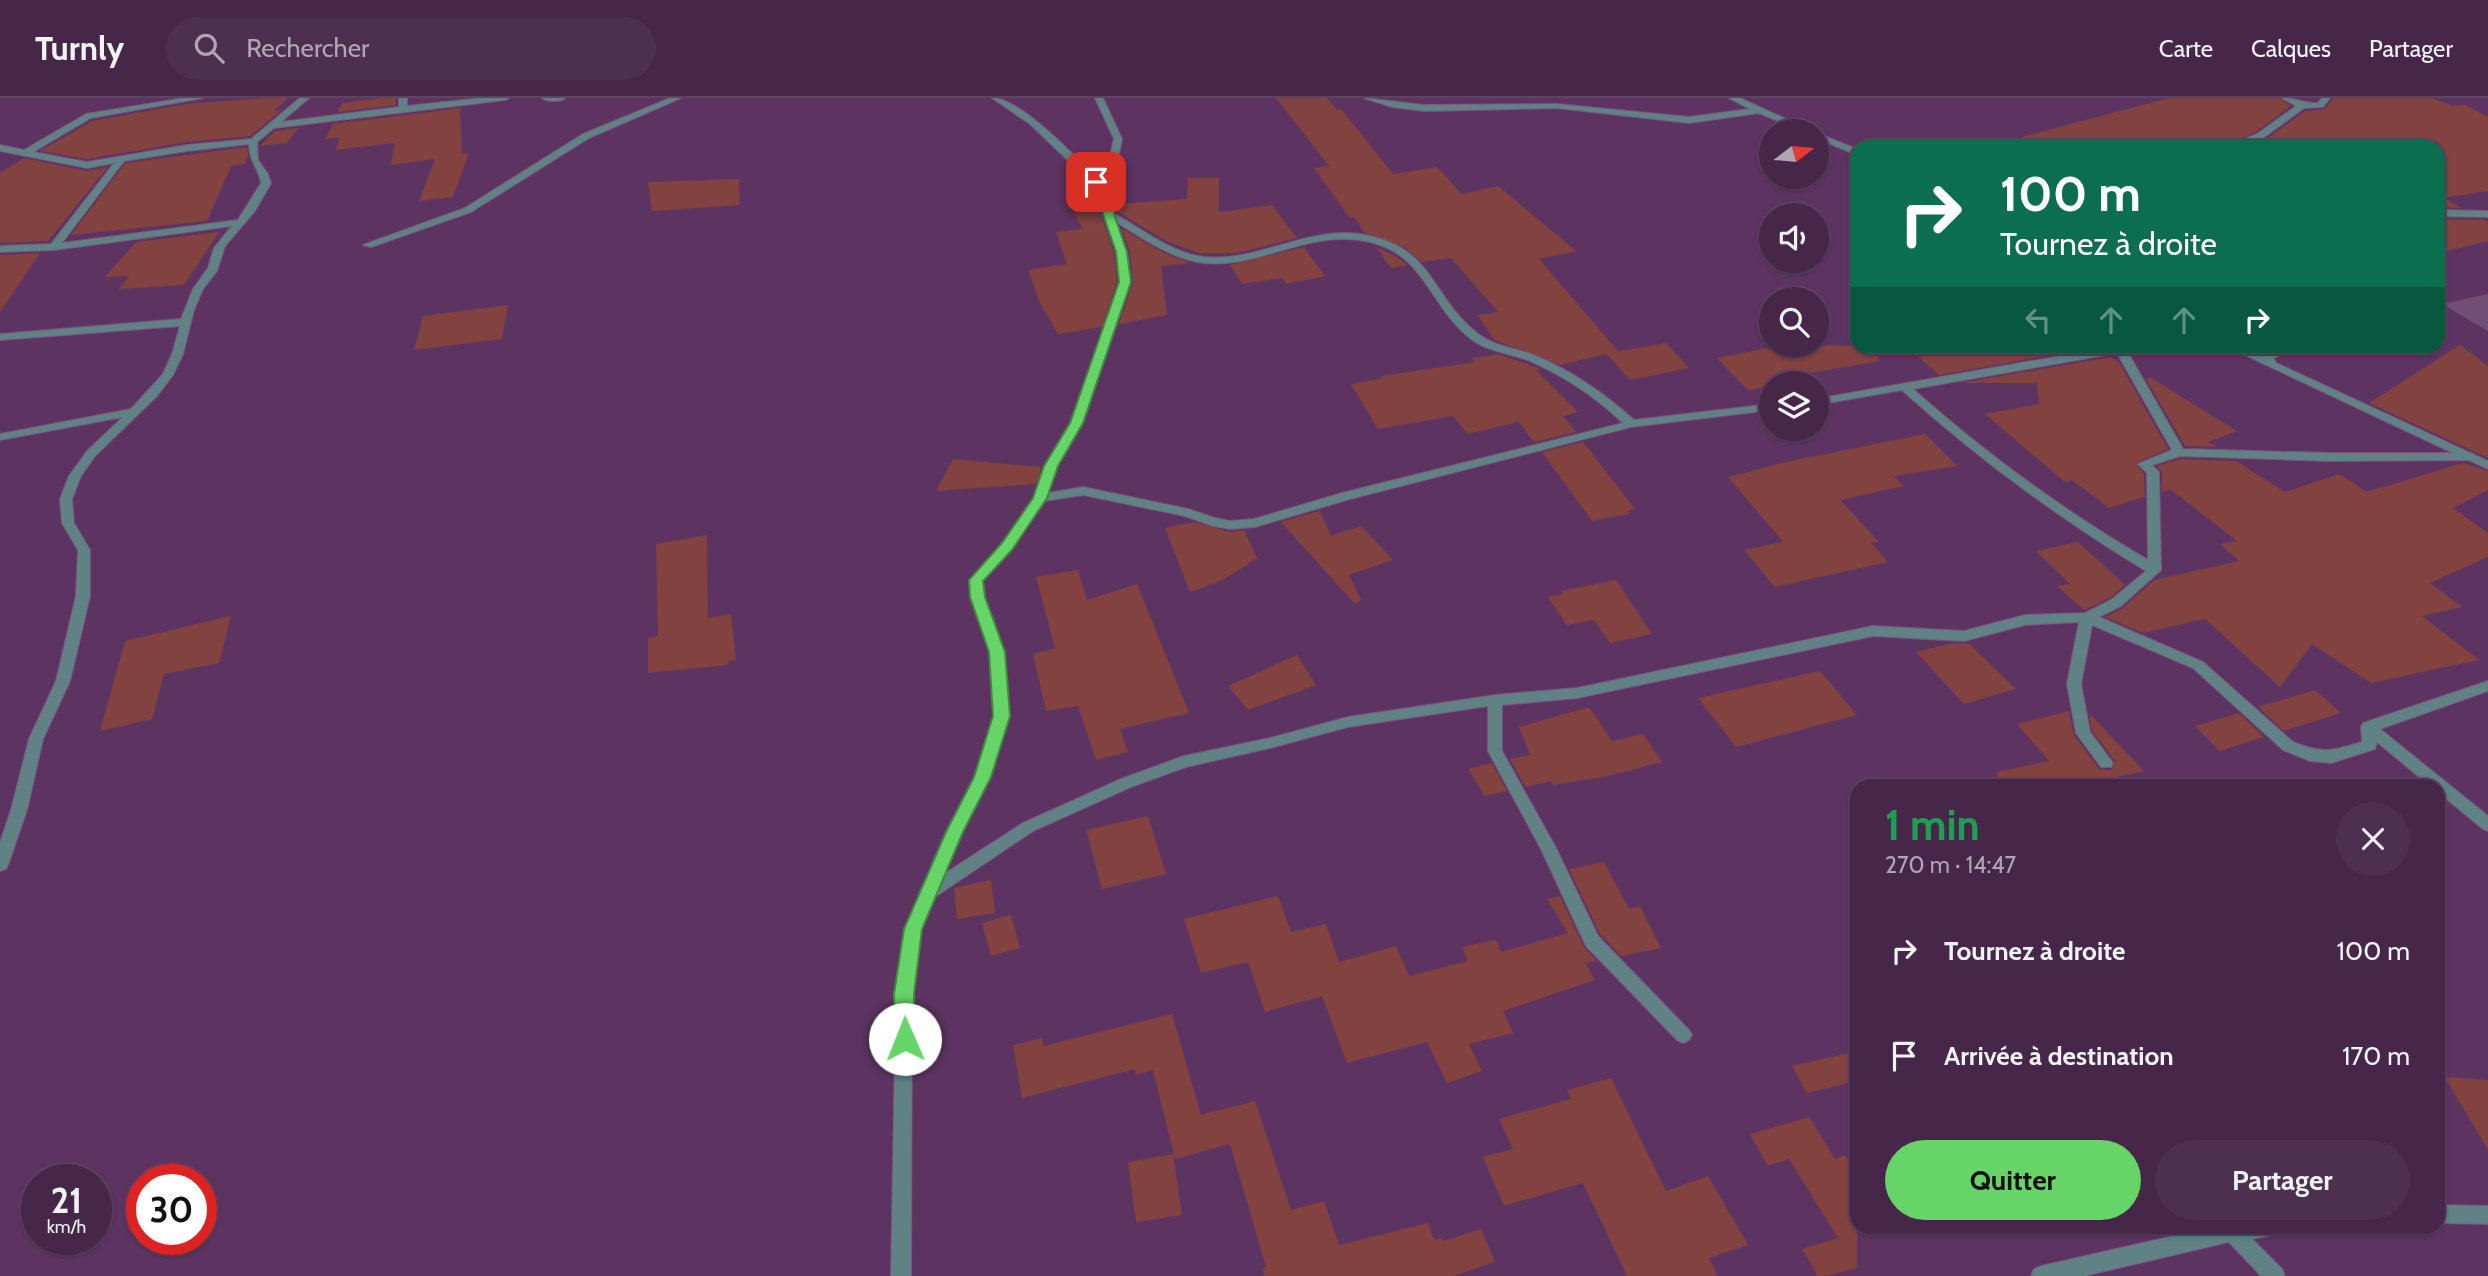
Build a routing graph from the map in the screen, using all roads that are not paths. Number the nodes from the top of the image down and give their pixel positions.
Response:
1 (199, 98) edge
2 (305, 98) edge
3 (403, 98) edge
4 (505, 98) edge
5 (546, 98) edge
6 (561, 98) edge
7 (677, 98) edge
8 (996, 98) edge
9 (1099, 98) edge
10 (1368, 98) edge
11 (1733, 98) edge
12 (2286, 98) edge
13 (2326, 98) edge
14 (2302, 106) junction
15 (403, 109) junction
16 (1759, 110) junction
17 (1780, 119) edge
18 (269, 126) junction
19 (1829, 140) edge
20 (2249, 140) edge
21 (253, 141) junction
22 (0, 148) edge
23 (1850, 149) edge
24 (27, 152) junction
25 (120, 161) junction
26 (1108, 194) junction
27 (1108, 214) junction
28 (2445, 214) edge
29 (2488, 214) edge
30 (241, 222) junction
31 (369, 245) dead end
32 (54, 247) junction
33 (0, 249) edge
34 (186, 322) junction
35 (0, 337) edge
36 (2093, 354) edge
37 (2123, 354) edge
38 (2248, 354) edge
39 (2275, 354) edge
40 (2270, 364) junction
41 (1906, 388) junction
42 (1829, 400) edge
43 (1759, 408) edge
44 (136, 411) junction
45 (1631, 424) junction
46 (0, 437) edge
47 (2179, 452) junction
48 (2468, 457) junction
49 (2488, 464) edge
50 (1040, 498) junction
51 (2155, 570) junction
52 (2087, 617) junction
53 (2488, 686) edge
54 (1495, 700) junction
55 (2368, 727) junction
56 (2106, 763) dead end
57 (2432, 779) edge
58 (2445, 790) edge
59 (2488, 825) edge
60 (0, 865) edge
61 (928, 893) junction
62 (1683, 1035) dead end
63 (2445, 1214) edge
64 (2488, 1215) edge
65 (2223, 1234) edge
66 (2234, 1234) edge
67 (901, 1276) edge
68 (2041, 1276) edge
69 (2275, 1276) edge

1 - 24 street
2 - 18 street
3 - 15 street
4 - 15 street
5 - 6 street
7 - 31 street
8 - 26 street
9 - 26 street
10 - 16 street
11 - 16 street
12 - 14 street
13 - 14 street
14 - 20 street
15 - 18 street
16 - 17 street
18 - 21 street
19 - 23 street
21 - 25 street
21 - 30 street
22 - 24 street
24 - 25 street
25 - 32 street
26 - 27 street
27 - 45 street
27 - 50 street
28 - 29 street
30 - 32 street
30 - 34 street
32 - 33 street
34 - 35 street
34 - 44 street
36 - 41 street
37 - 47 street
38 - 40 street
39 - 40 street
40 - 48 street
41 - 42 street
41 - 51 street
43 - 45 street
44 - 46 street
44 - 60 street
45 - 50 street
47 - 48 street
47 - 51 street
48 - 49 street
50 - 61 street
51 - 52 street
52 - 54 street
52 - 55 street
52 - 56 street
53 - 55 street
54 - 61 street
54 - 62 street
55 - 57 street
58 - 59 street
61 - 67 street
63 - 64 street
65 - 68 street
66 - 69 street

